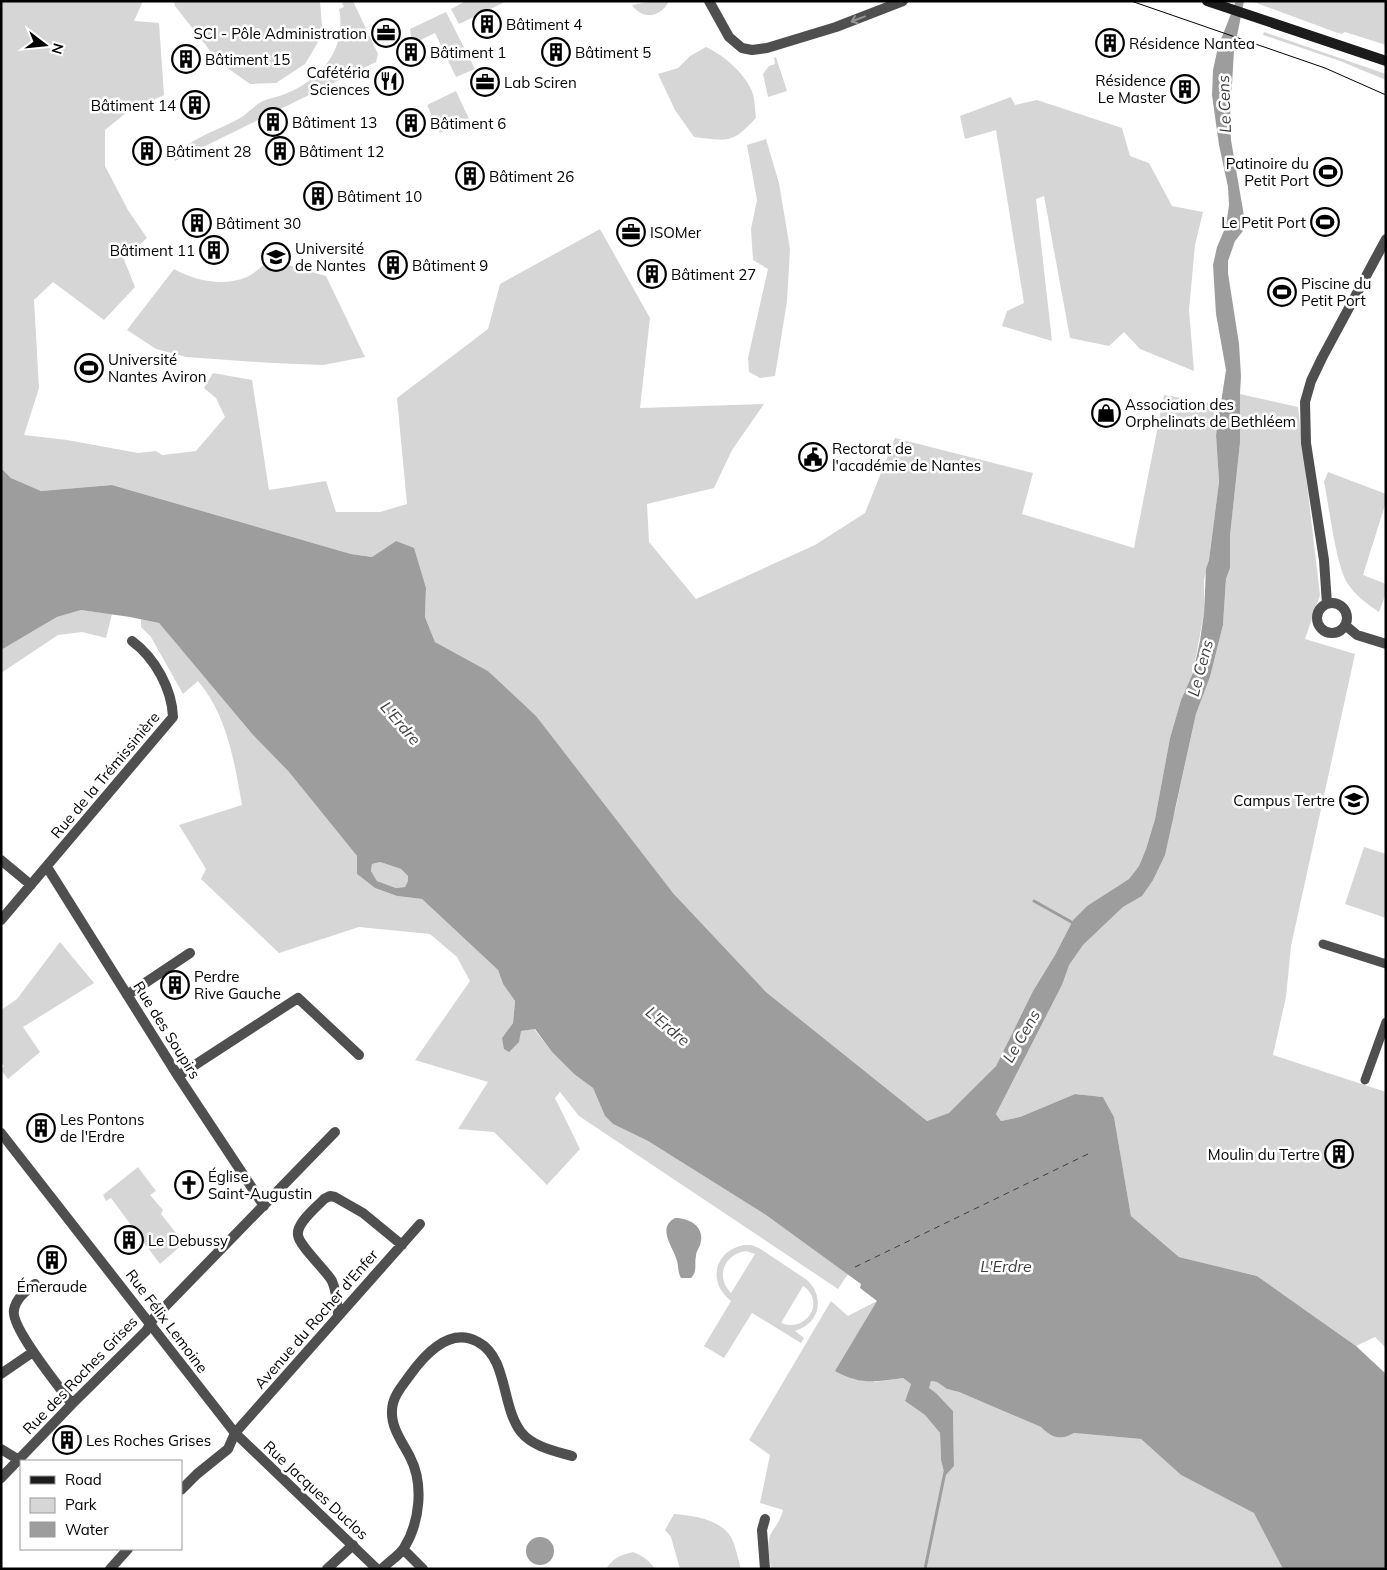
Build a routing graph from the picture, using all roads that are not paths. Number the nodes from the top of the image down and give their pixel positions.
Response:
1 (709, 1) edge
2 (904, 1) edge
3 (1207, 1) edge
4 (1386, 61) edge
5 (1386, 239) edge
6 (1327, 604) junction
7 (1345, 625) junction
8 (132, 641) dead end
9 (1386, 644) edge
10 (1, 860) edge
11 (48, 867) junction
12 (31, 885) junction
13 (1, 920) edge
14 (1323, 944) dead end
15 (190, 953) dead end
16 (1386, 964) edge
17 (127, 995) junction
18 (1386, 1022) edge
19 (359, 1055) dead end
20 (178, 1076) junction
21 (1365, 1080) dead end
22 (335, 1132) dead end
23 (1, 1134) edge
24 (264, 1206) junction
25 (420, 1224) dead end
26 (402, 1245) junction
27 (35, 1284) dead end
28 (338, 1315) junction
29 (150, 1324) junction
30 (33, 1352) junction
31 (1, 1374) edge
32 (72, 1404) junction
33 (235, 1433) junction
34 (1, 1449) edge
35 (572, 1456) dead end
36 (19, 1460) junction
37 (1, 1478) edge
38 (182, 1489) edge
39 (765, 1519) dead end
40 (353, 1545) junction
41 (403, 1549) junction
42 (127, 1550) edge
43 (110, 1569) edge
44 (327, 1569) edge
45 (377, 1569) edge
46 (382, 1569) edge
47 (423, 1569) edge
48 (766, 1569) edge

2 -> 1 street
3 - 4 main road
5 - 6 street
6 - 7 street
6 - 7 street
7 - 9 street
8 - 11 street, Rue de la Trémissinière
10 - 12 street
11 - 12 street, Rue de la Trémissinière
11 - 17 street, Rue des Soupirs
12 - 13 street, Rue de la Trémissinière
14 - 16 street
15 - 17 street
17 - 20 street, Rue des Soupirs
18 - 21 street
19 - 20 street
20 - 24 street, Rue des Soupirs
22 - 24 street, Rue des Roches Grises
23 - 29 street, Rue Félix Lemoine
24 - 29 street, Rue des Roches Grises
25 - 26 street, Avenue du Rocher d'Enfer
26 - 28 street, Avenue du Rocher d'Enfer
26 - 28 street
27 - 30 street
28 - 33 street, Avenue du Rocher d'Enfer
29 - 32 street, Rue des Roches Grises
29 - 33 street, Rue Félix Lemoine
30 - 31 street
30 - 32 street
32 - 36 street, Rue des Roches Grises
33 - 38 street, Avenue du Rocher d'Enfer
33 - 40 street, Rue Jacques Duclos
34 - 36 street
35 - 41 street
36 - 37 street, Rue des Roches Grises
39 - 48 street
40 - 44 street
40 - 45 street, Rue Jacques Duclos
41 - 46 street
41 - 47 street
42 - 43 street

